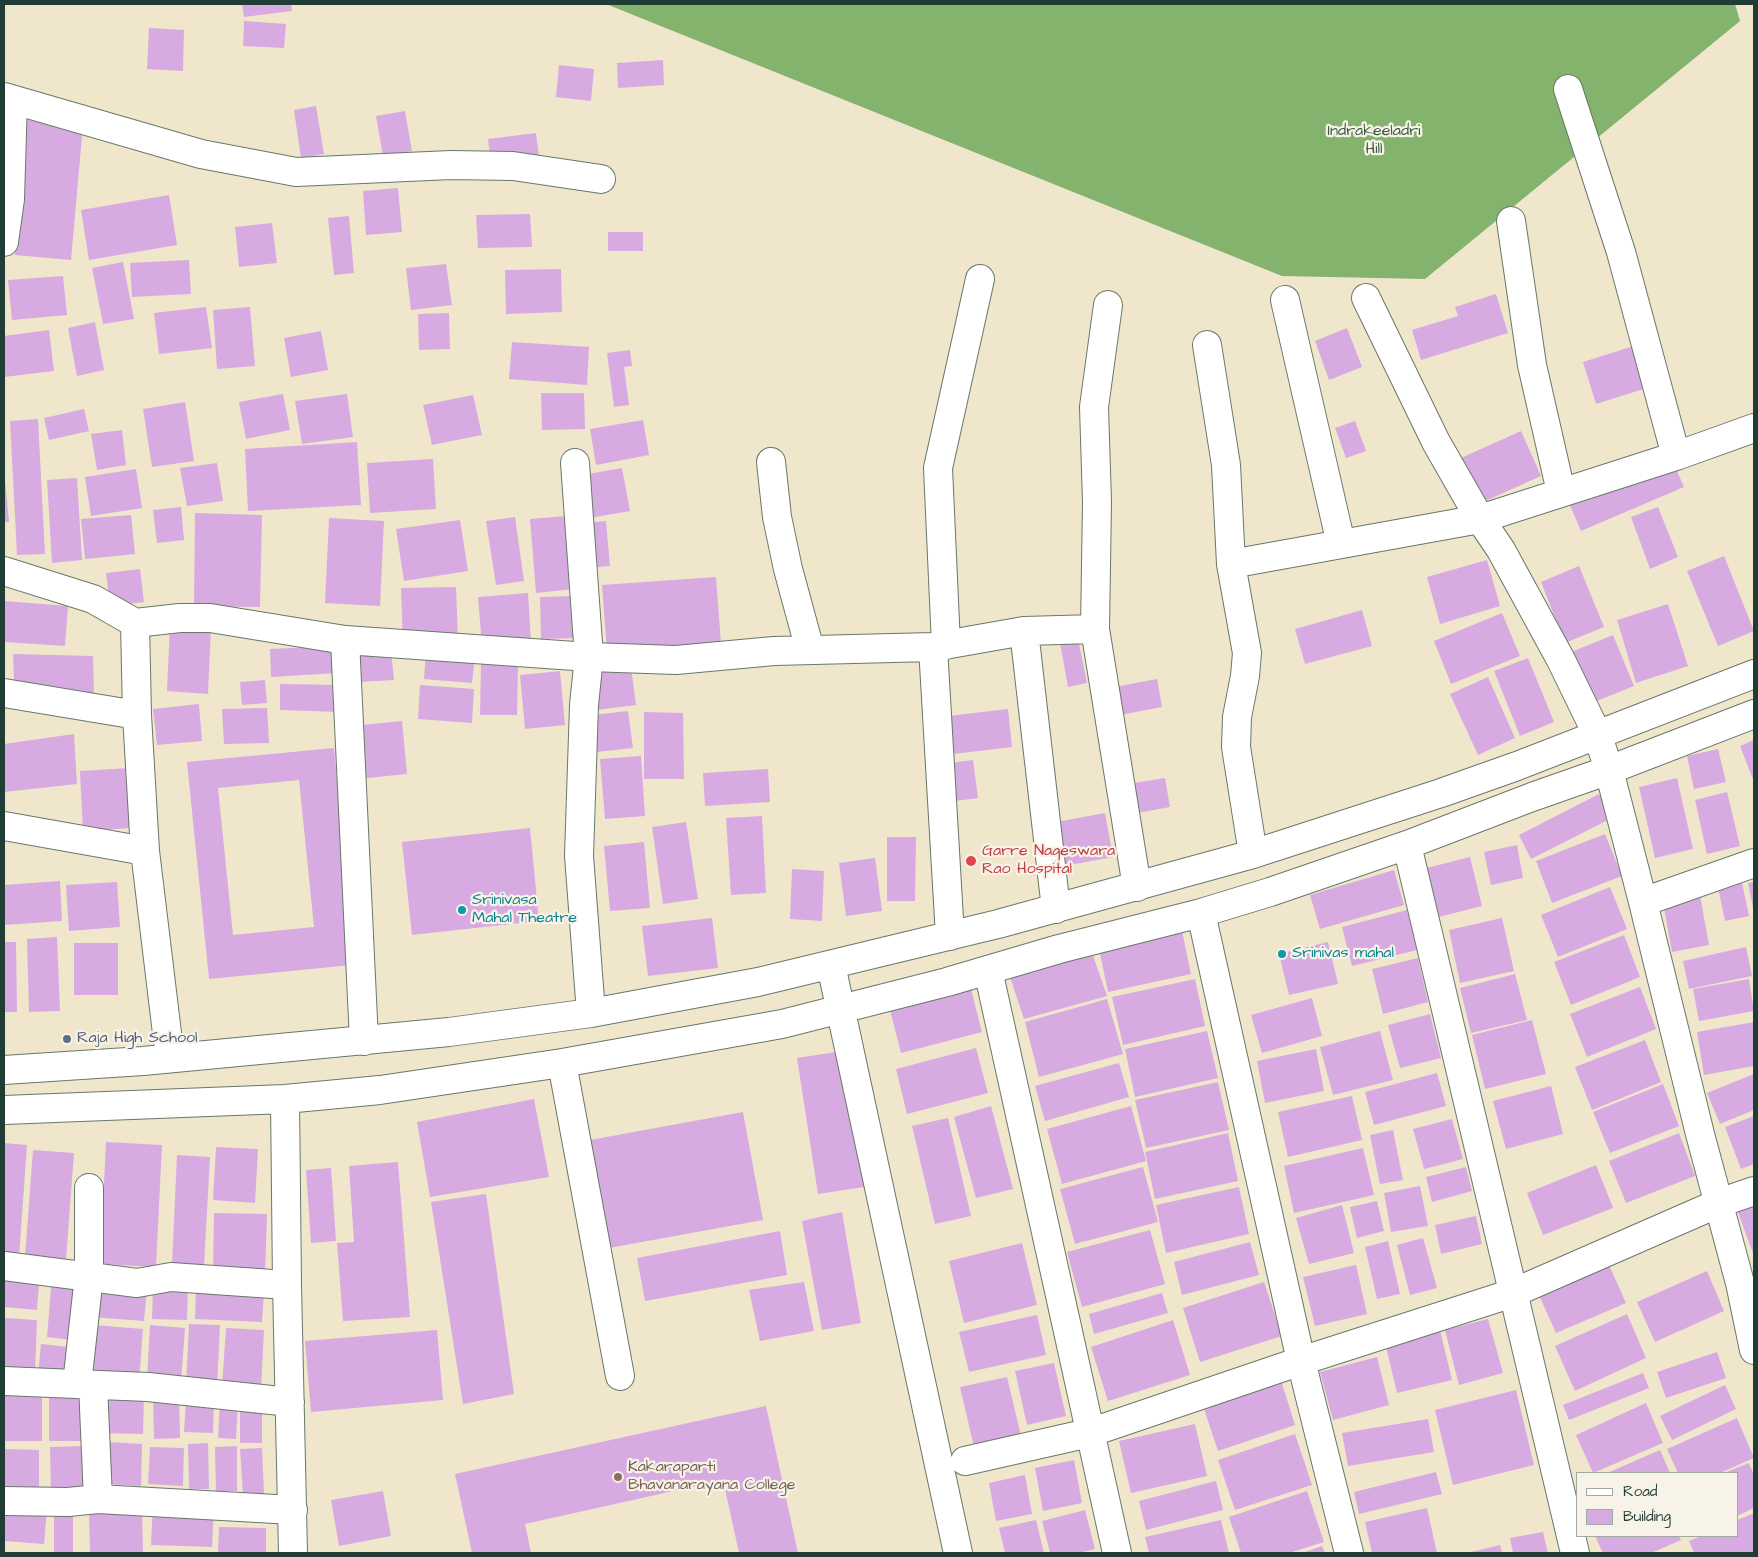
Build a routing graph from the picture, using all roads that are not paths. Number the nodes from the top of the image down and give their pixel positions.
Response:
1 (1568, 89) dead end
2 (9, 99) edge
3 (601, 179) dead end
4 (1511, 221) dead end
5 (4, 242) edge
6 (980, 279) dead end
7 (1366, 298) dead end
8 (1285, 300) dead end
9 (1108, 305) dead end
10 (1207, 345) dead end
11 (1754, 428) edge
12 (1676, 456) junction
13 (771, 462) dead end
14 (575, 463) dead end
15 (1561, 492) junction
16 (1480, 519) junction
17 (1341, 544) junction
18 (1231, 564) junction
19 (4, 571) edge
20 (135, 623) junction
21 (1096, 628) junction
22 (1024, 631) junction
23 (345, 640) junction
24 (940, 646) junction
25 (810, 650) junction
26 (589, 657) junction
27 (1754, 674) edge
28 (4, 693) edge
29 (1754, 714) edge
30 (137, 715) junction
31 (1598, 736) junction
32 (1609, 770) junction
33 (4, 826) edge
34 (1408, 845) junction
35 (145, 851) junction
36 (1253, 854) junction
37 (1754, 863) edge
38 (1137, 887) junction
39 (1643, 902) junction
40 (1056, 909) junction
41 (1201, 913) junction
42 (950, 936) junction
43 (831, 965) junction
44 (988, 970) junction
45 (840, 1009) junction
46 (590, 1013) junction
47 (364, 1040) junction
48 (170, 1058) junction
49 (562, 1062) junction
50 (4, 1070) edge
51 (285, 1099) junction
52 (4, 1110) edge
53 (89, 1188) dead end
54 (1754, 1191) edge
55 (1719, 1203) junction
56 (4, 1266) edge
57 (90, 1276) junction
58 (287, 1285) junction
59 (1513, 1293) junction
60 (1754, 1350) edge
61 (1301, 1361) junction
62 (620, 1376) dead end
63 (4, 1381) edge
64 (85, 1384) junction
65 (290, 1402) junction
66 (1089, 1433) junction
67 (965, 1461) dead end
68 (98, 1500) junction
69 (4, 1501) edge
70 (293, 1510) junction
71 (293, 1553) edge
72 (958, 1553) edge
73 (1117, 1553) edge
74 (1349, 1553) edge
75 (1575, 1553) edge

1 - 12 street
2 - 3 street
2 - 5 street
4 - 15 street
6 - 24 street
7 - 16 street
8 - 17 street
9 - 21 street
10 - 18 street
11 - 12 street
12 - 15 street
13 - 25 street
14 - 26 street
15 - 16 street
16 - 17 street
16 - 31 street
17 - 18 street
18 - 36 street
19 - 20 street
20 - 23 street
20 - 30 street
21 - 22 street
21 - 38 street
22 - 24 street
22 - 40 street
23 - 26 street
23 - 47 street
24 - 25 street
24 - 42 street
25 - 26 street
26 - 46 street
27 - 31 street
28 - 30 street
29 - 32 street
30 - 35 street
31 - 32 street
31 - 36 street
32 - 34 street
32 - 39 street
33 - 35 street
34 - 41 street
34 - 59 street
35 - 48 street
36 - 38 street
37 - 39 street
38 - 40 street
39 - 55 street
40 - 42 street
41 - 44 street
41 - 61 street
42 - 43 street
43 - 45 street
43 - 46 street
44 - 45 street
44 - 66 street
45 - 49 street
45 - 72 street
46 - 47 street
47 - 48 street
48 - 50 street
49 - 51 street
49 - 62 street
51 - 52 street
51 - 58 street
53 - 57 street
54 - 55 street
55 - 59 street
55 - 60 street
56 - 57 street
57 - 58 street
57 - 64 street
58 - 65 street
59 - 61 street
59 - 75 street
61 - 66 street
61 - 74 street
63 - 64 street
64 - 65 street
64 - 68 street
65 - 70 street
66 - 67 street
66 - 73 street
68 - 69 street
68 - 70 street
70 - 71 street

